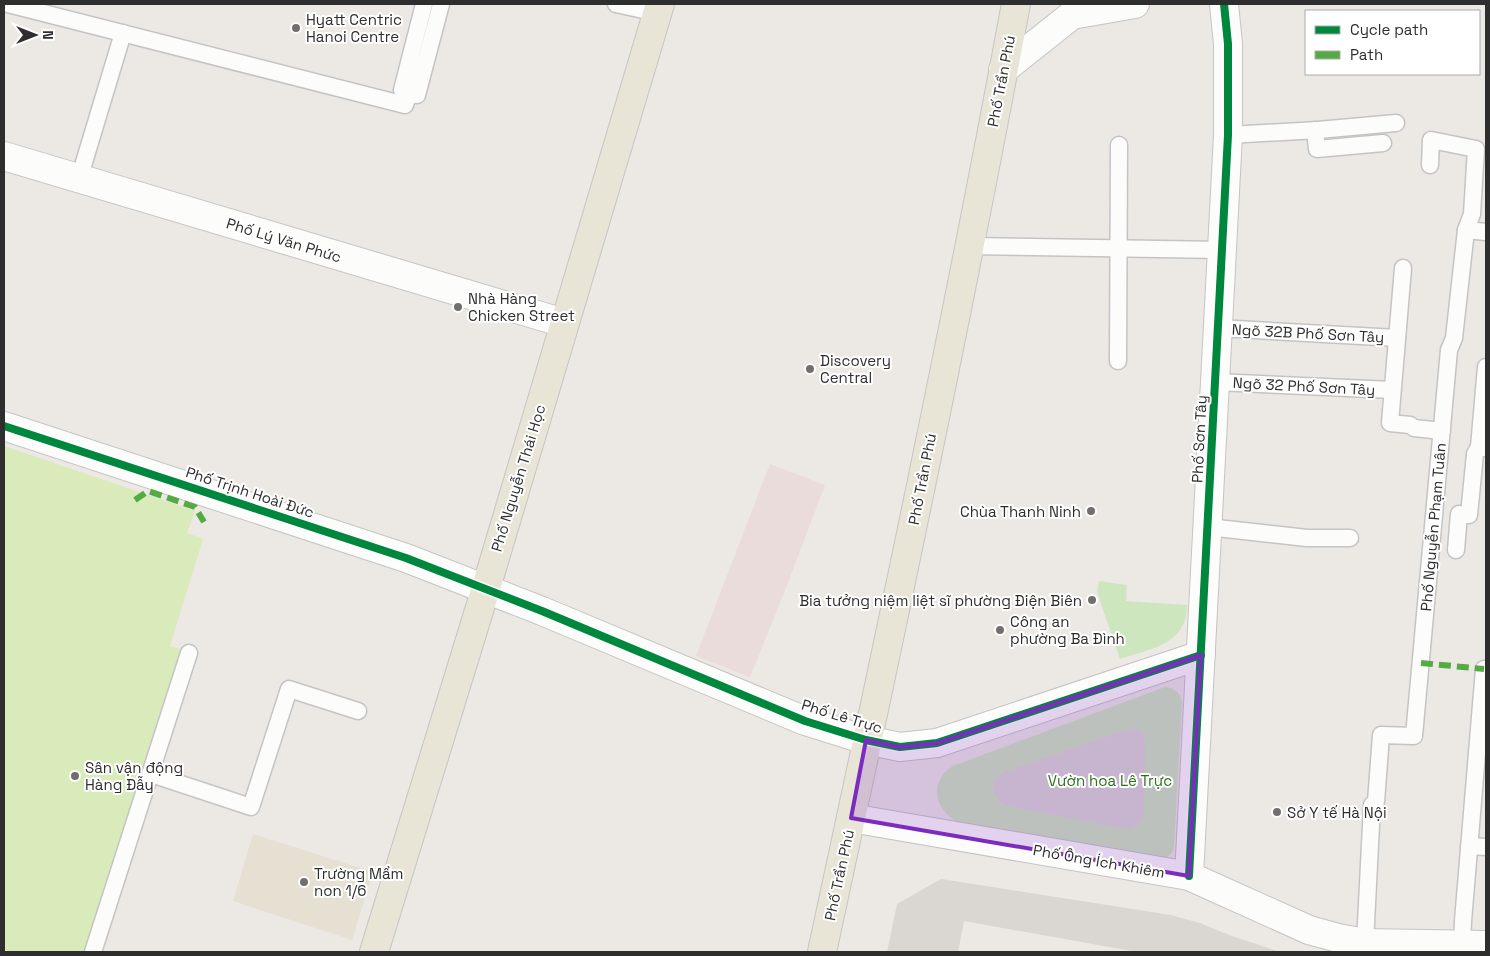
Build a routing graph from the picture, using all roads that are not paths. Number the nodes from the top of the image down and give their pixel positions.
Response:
1 (8, 4) edge
2 (424, 4) edge
3 (441, 4) edge
4 (616, 4) edge
5 (1016, 4) edge
6 (1135, 4) edge
7 (1224, 4) edge
8 (658, 8) edge
9 (1067, 9) edge
10 (123, 33) junction
11 (1003, 70) junction
12 (408, 95) junction
13 (1396, 123) dead end
14 (1315, 130) junction
15 (1228, 135) junction
16 (1383, 143) dead end
17 (1119, 145) dead end
18 (4, 156) edge
19 (1430, 165) dead end
20 (79, 179) junction
21 (1466, 230) junction
22 (1486, 232) edge
23 (969, 246) junction
24 (1119, 248) junction
25 (1222, 250) junction
26 (1403, 268) dead end
27 (564, 323) junction
28 (1218, 328) junction
29 (1397, 338) junction
30 (1118, 360) dead end
31 (1486, 367) edge
32 (1216, 382) junction
33 (1392, 390) junction
34 (4, 426) edge
35 (1442, 431) junction
36 (1483, 448) edge
37 (1208, 527) junction
38 (1350, 538) dead end
39 (1456, 550) dead end
40 (486, 588) junction
41 (190, 653) dead end
42 (1201, 654) junction
43 (1486, 669) edge
44 (358, 711) dead end
45 (1483, 721) edge
46 (866, 740) junction
47 (151, 774) junction
48 (851, 818) junction
49 (1469, 846) junction
50 (1486, 847) edge
51 (1189, 876) junction
52 (1365, 942) junction
53 (1474, 945) edge
54 (93, 952) edge
55 (374, 952) edge
56 (822, 952) edge

1 - 10 lane
2 - 12 lane
3 - 12 lane
4 - 8 lane
5 - 11 main road, Phố Trần Phú
6 - 9 street
7 - 15 street, Phố Sơn Tây
8 - 27 main road, Phố Nguyễn Thái Học
9 - 11 street
10 - 12 lane
10 - 20 lane
11 - 23 main road, Phố Trần Phú
13 - 14 lane
14 - 15 lane
14 - 16 lane
15 - 25 street, Phố Sơn Tây
17 - 24 lane
18 - 20 street, Phố Lý Văn Phức
19 - 21 lane, Phố Nguyễn Phạm Tuân
20 - 27 street, Phố Lý Văn Phức
21 - 22 lane
21 - 35 lane, Phố Nguyễn Phạm Tuân
23 - 24 lane
23 - 46 main road, Phố Trần Phú
24 - 25 lane
24 - 30 lane
25 - 28 street, Phố Sơn Tây
26 - 29 lane
27 - 40 main road, Phố Nguyễn Thái Học
28 - 29 lane, Ngõ 32B Phố Sơn Tây
28 - 32 street, Phố Sơn Tây
29 - 33 lane
31 - 36 lane
32 - 33 lane, Ngõ 32 Phố Sơn Tây
32 - 37 street, Phố Sơn Tây
33 - 35 lane
34 - 40 street, Phố Trịnh Hoài Đức
35 - 52 lane, Phố Nguyễn Phạm Tuân
36 - 39 lane
37 - 38 lane
37 - 42 street, Phố Sơn Tây
40 - 46 street, Phố Lê Trực
40 - 55 main road, Phố Nguyễn Thái Học
41 - 47 lane
42 - 46 street, Phố Lê Trực
42 - 51 street, Phố Sơn Tây
43 - 45 lane
44 - 47 lane
45 - 49 lane
46 - 48 main road, Phố Trần Phú
47 - 54 lane
48 - 51 street, Phố Ông Ích Khiêm
48 - 56 main road, Phố Trần Phú
49 - 50 lane
49 - 53 lane
51 - 52 street, Phố Ông Ích Khiêm
52 - 53 street, Phố Ông Ích Khiêm

